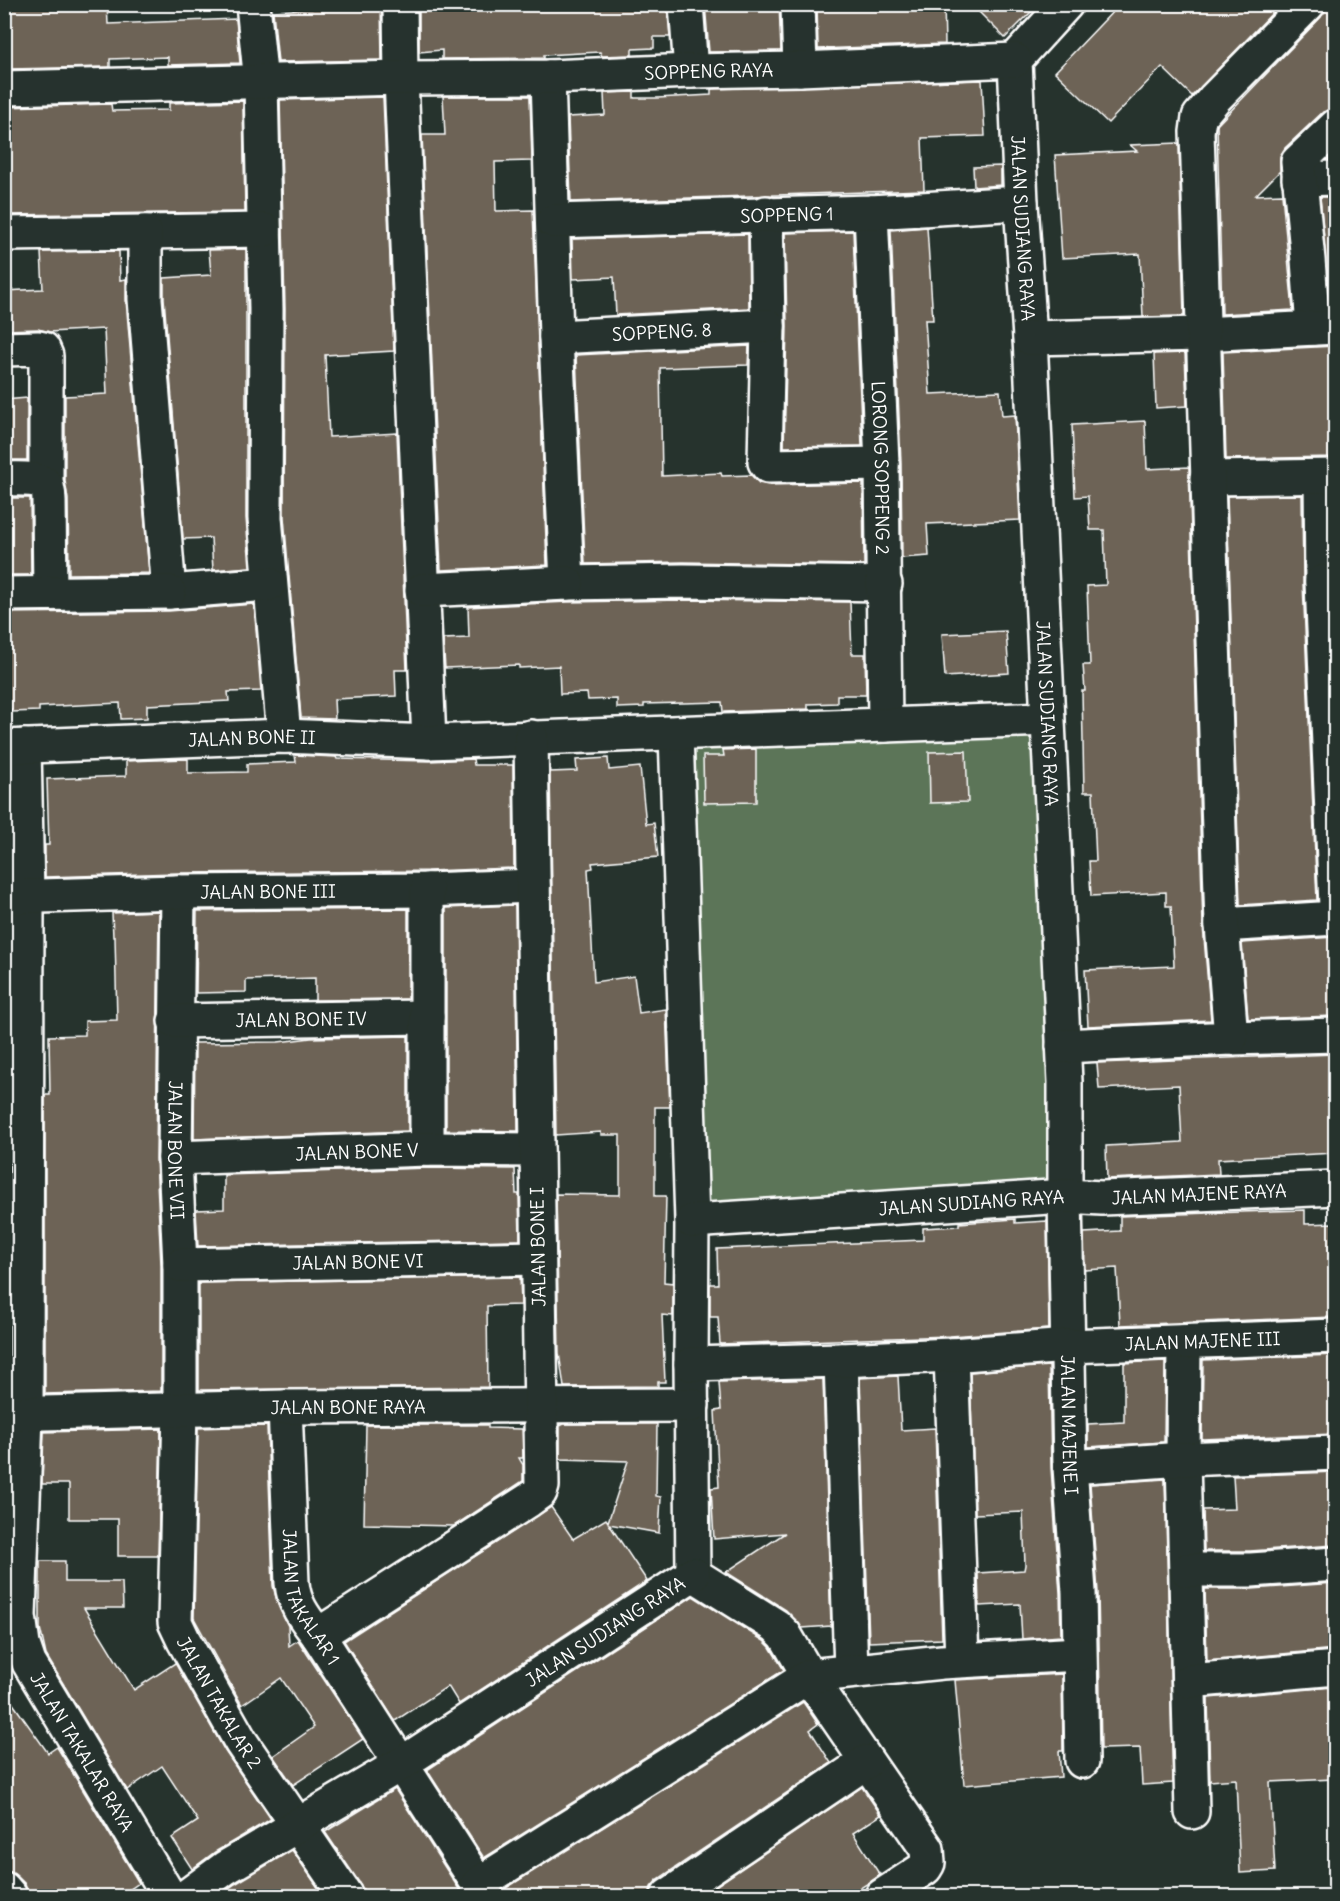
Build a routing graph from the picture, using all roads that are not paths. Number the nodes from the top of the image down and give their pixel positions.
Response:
1 (254, 4) edge
2 (400, 4) edge
3 (686, 4) edge
4 (798, 4) edge
5 (1066, 4) edge
6 (1308, 4) edge
7 (1015, 60) junction
8 (800, 69) junction
9 (691, 71) junction
10 (548, 77) junction
11 (401, 78) junction
12 (261, 82) junction
13 (4, 88) edge
14 (1335, 126) edge
15 (1335, 178) edge
16 (1299, 179) junction
17 (1020, 203) junction
18 (871, 212) junction
19 (766, 213) junction
20 (553, 221) junction
21 (264, 230) junction
22 (145, 232) junction
23 (4, 234) edge
24 (768, 326) junction
25 (1324, 328) edge
26 (1202, 333) junction
27 (556, 337) junction
28 (1030, 338) junction
29 (4, 349) edge
30 (882, 464) junction
31 (1328, 477) edge
32 (1207, 478) junction
33 (4, 479) edge
34 (46, 486) junction
35 (1329, 582) edge
36 (567, 583) junction
37 (269, 584) junction
38 (885, 584) junction
39 (422, 590) junction
40 (169, 592) junction
41 (51, 593) junction
42 (4, 594) edge
43 (1047, 719) junction
44 (885, 724) junction
45 (676, 733) junction
46 (284, 736) junction
47 (515, 737) junction
48 (429, 742) junction
49 (14, 747) edge
50 (534, 886) junction
51 (427, 890) junction
52 (178, 892) junction
53 (16, 897) edge
54 (1335, 906) edge
55 (1335, 918) edge
56 (1222, 925) junction
57 (427, 1017) junction
58 (175, 1021) junction
59 (1335, 1035) edge
60 (1232, 1038) junction
61 (1063, 1046) junction
62 (426, 1149) junction
63 (537, 1149) junction
64 (175, 1158) junction
65 (1335, 1188) edge
66 (1065, 1196) junction
67 (693, 1221) junction
68 (538, 1258) junction
69 (180, 1265) junction
70 (1335, 1336) edge
71 (1184, 1342) junction
72 (1068, 1346) junction
73 (951, 1355) junction
74 (841, 1360) junction
75 (691, 1364) junction
76 (692, 1405) junction
77 (542, 1406) junction
78 (285, 1407) junction
79 (180, 1409) junction
80 (15, 1414) edge
81 (1335, 1453) edge
82 (1183, 1460) junction
83 (1070, 1467) junction
84 (1335, 1564) edge
85 (1187, 1569) junction
86 (693, 1574) junction
87 (318, 1635) junction
88 (1079, 1654) junction
89 (952, 1661) junction
90 (1335, 1668) edge
91 (851, 1671) junction
92 (809, 1676) junction
93 (1189, 1681) junction
94 (866, 1761) junction
95 (1082, 1761) dead end
96 (401, 1764) junction
97 (1192, 1812) dead end
98 (297, 1826) junction
99 (4, 1889) edge
100 (482, 1890) edge
101 (10, 1896) edge
102 (169, 1896) edge
103 (187, 1896) edge
104 (346, 1896) edge
105 (668, 1896) edge
106 (882, 1896) edge

1 - 12 street
2 - 11 street
3 - 9 street
4 - 8 street
5 - 7 street
6 - 26 street
7 - 8 street, SOPPENG RAYA
7 - 17 street, JALAN SUDIANG RAYA
8 - 9 street, SOPPENG RAYA
9 - 10 street, SOPPENG RAYA
10 - 11 street, SOPPENG RAYA
10 - 20 street
11 - 12 street, SOPPENG RAYA
11 - 39 street
12 - 13 street, SOPPENG RAYA
12 - 21 street
14 - 16 street
15 - 16 street
16 - 25 street
17 - 18 street, SOPPENG 1
17 - 28 street, JALAN SUDIANG RAYA
18 - 19 street, SOPPENG 1
18 - 30 street, LORONG SOPPENG 2
19 - 20 street, SOPPENG 1
19 - 24 street
20 - 27 street
21 - 22 street
21 - 37 street
22 - 23 street
22 - 40 street
24 - 27 street, SOPPENG. 8
24 - 30 street
25 - 26 street
26 - 28 street
26 - 32 street
27 - 36 street
28 - 43 street, JALAN SUDIANG RAYA
29 - 34 street
30 - 38 street, LORONG SOPPENG 2
31 - 32 street
31 - 35 street
32 - 56 street
33 - 34 street
34 - 41 street
35 - 54 street
36 - 38 street
36 - 39 street
37 - 40 street
37 - 46 street
38 - 44 street, LORONG SOPPENG 2
39 - 48 street
40 - 41 street
41 - 42 street
43 - 44 street, JALAN BONE II
43 - 61 street, JALAN SUDIANG RAYA
44 - 45 street, JALAN BONE II
45 - 47 street, JALAN BONE II
45 - 67 street
46 - 48 street, JALAN BONE II
46 - 49 street, JALAN BONE II
47 - 48 street, JALAN BONE II
47 - 50 street, JALAN BONE I
49 - 53 street, JALAN TAKALAR RAYA
50 - 51 street, JALAN BONE III
50 - 63 street, JALAN BONE I
51 - 52 street, JALAN BONE III
51 - 57 street
52 - 53 street, JALAN BONE III
52 - 58 street, JALAN BONE VII
53 - 80 street, JALAN TAKALAR RAYA
55 - 56 street
56 - 60 street
57 - 58 street, JALAN BONE IV
57 - 62 street
58 - 64 street, JALAN BONE VII
59 - 60 street
60 - 61 street
61 - 66 street, JALAN SUDIANG RAYA
62 - 63 street, JALAN BONE V
62 - 64 street, JALAN BONE V
63 - 68 street, JALAN BONE I
64 - 69 street, JALAN BONE VII
65 - 66 street, JALAN MAJENE RAYA
66 - 67 street, JALAN SUDIANG RAYA
66 - 72 street, JALAN MAJENE I
67 - 75 street, JALAN SUDIANG RAYA
68 - 69 street, JALAN BONE VI
68 - 77 street, JALAN BONE I
69 - 79 street, JALAN BONE VII
70 - 71 street, JALAN MAJENE III
71 - 72 street, JALAN MAJENE III
71 - 82 street
72 - 73 street, JALAN MAJENE III
72 - 83 street, JALAN MAJENE I
73 - 74 street, JALAN MAJENE III
73 - 89 street
74 - 75 street, JALAN MAJENE III
74 - 91 street
75 - 76 street, JALAN SUDIANG RAYA
76 - 77 street, JALAN BONE RAYA
76 - 86 street, JALAN SUDIANG RAYA
77 - 78 street, JALAN BONE RAYA
77 - 87 street, JALAN BONE I
78 - 79 street, JALAN BONE RAYA
78 - 87 street, JALAN TAKALAR 1
79 - 80 street, JALAN BONE RAYA
79 - 98 street, JALAN TAKALAR 2
80 - 102 street, JALAN TAKALAR RAYA
81 - 82 street
82 - 83 street
82 - 85 street
83 - 88 street, JALAN MAJENE I
84 - 85 street
85 - 93 street
86 - 92 street
86 - 96 street, JALAN SUDIANG RAYA
87 - 96 street, JALAN TAKALAR 1
88 - 89 street
88 - 95 street, JALAN MAJENE I
89 - 91 street
90 - 93 street
91 - 92 street
92 - 94 street
92 - 100 street
93 - 97 street
94 - 105 street
94 - 106 street
96 - 98 street, JALAN SUDIANG RAYA
96 - 100 street, JALAN TAKALAR 1
98 - 103 street, JALAN SUDIANG RAYA
98 - 104 street, JALAN TAKALAR 2
99 - 101 street

